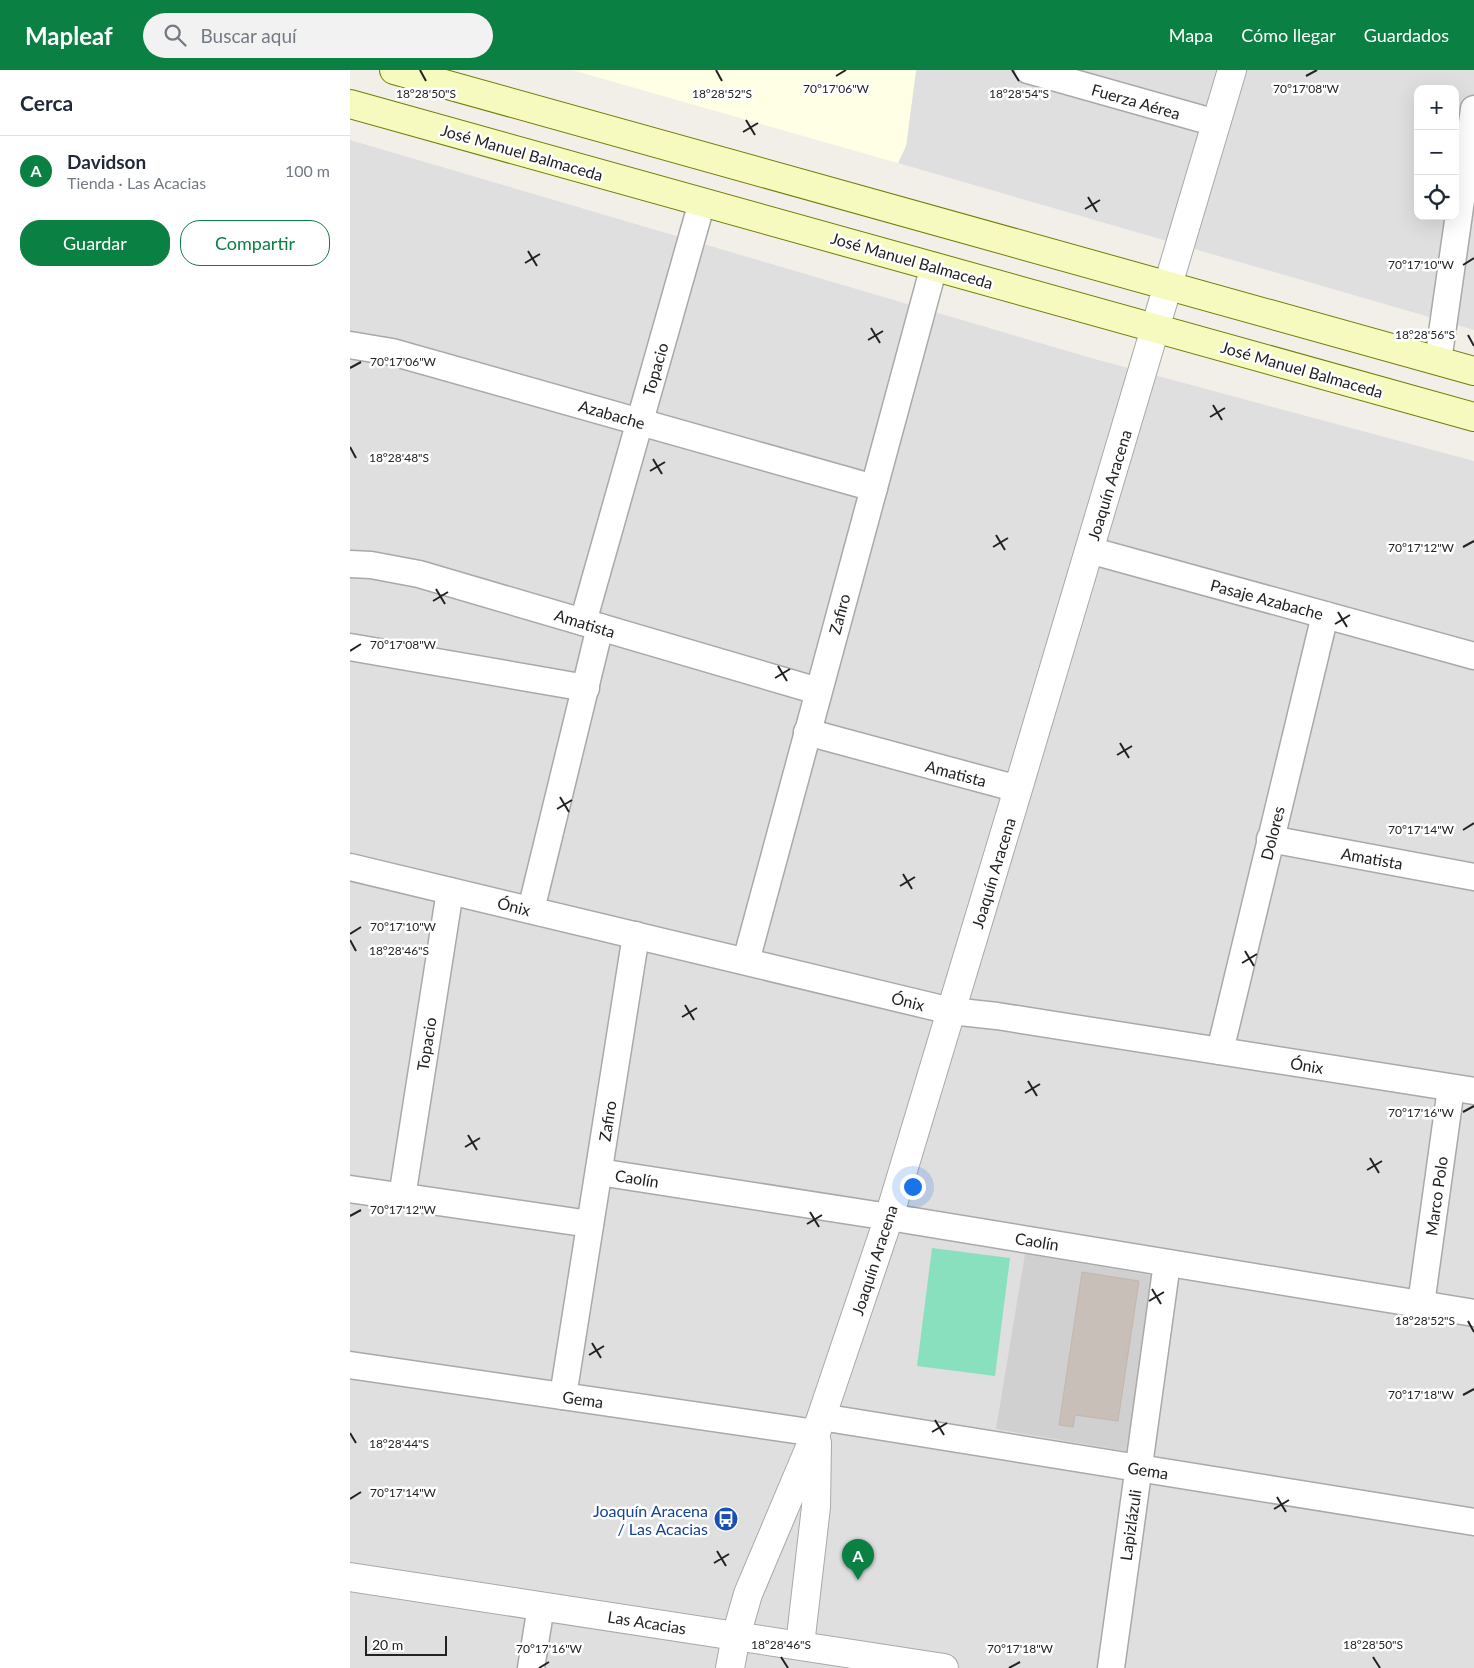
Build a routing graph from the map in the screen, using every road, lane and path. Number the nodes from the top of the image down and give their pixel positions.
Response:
1 (394, 70) edge
2 (1028, 70) edge
3 (1232, 70) edge
4 (350, 104) edge
5 (1474, 109) edge
6 (1216, 123) junction
7 (702, 202) junction
8 (934, 266) junction
9 (1168, 286) junction
10 (1155, 328) junction
11 (350, 345) edge
12 (1438, 361) junction
13 (1474, 371) edge
14 (1474, 417) edge
15 (640, 422) junction
16 (874, 488) junction
17 (1089, 550) junction
18 (350, 564) edge
19 (1325, 615) junction
20 (592, 625) junction
21 (350, 647) edge
22 (1474, 656) edge
23 (586, 688) junction
24 (818, 691) junction
25 (807, 732) junction
26 (1018, 790) junction
27 (1270, 839) junction
28 (350, 866) edge
29 (1474, 877) edge
30 (450, 890) junction
31 (531, 910) junction
32 (636, 935) junction
33 (746, 961) junction
34 (951, 1011) junction
35 (1220, 1051) junction
36 (1462, 1090) edge
37 (599, 1172) junction
38 (350, 1189) edge
39 (402, 1197) junction
40 (889, 1217) junction
41 (590, 1224) junction
42 (1167, 1263) junction
43 (1421, 1304) junction
44 (1474, 1313) edge
45 (350, 1365) edge
46 (563, 1396) junction
47 (819, 1425) junction
48 (1138, 1468) junction
49 (1474, 1522) edge
50 (350, 1577) edge
51 (541, 1606) junction
52 (736, 1636) junction
53 (800, 1646) junction
54 (531, 1668) edge
55 (730, 1668) edge
56 (944, 1668) edge
57 (1110, 1668) edge

1 - 9 main road
2 - 6 street, Fuerza Aérea
3 - 6 street, Joaquín Aracena
4 - 7 main road, José Manuel Balmaceda
5 - 12 street
6 - 9 street, Joaquín Aracena
7 - 8 main road, José Manuel Balmaceda
7 - 15 street, Topacio
8 - 10 main road, José Manuel Balmaceda
8 - 16 street, Zafiro
9 - 10 street, Joaquín Aracena
9 - 12 main road
10 - 14 main road, José Manuel Balmaceda
10 - 17 street, Joaquín Aracena
11 - 15 street, Azabache
12 - 13 main road
15 - 16 street, Azabache
15 - 20 street, Topacio
16 - 24 street, Zafiro
17 - 19 street, Pasaje Azabache
17 - 26 street, Joaquín Aracena
18 - 20 street, Amatista
19 - 22 street, Pasaje Azabache
19 - 27 street, Dolores
20 - 23 street, Topacio
20 - 24 street, Amatista
21 - 23 street
23 - 31 street, Topacio
24 - 25 street, Zafiro
25 - 26 street, Amatista
25 - 33 street, Zafiro
26 - 34 street, Joaquín Aracena
27 - 29 street, Amatista
27 - 35 street, Dolores
28 - 30 street, Ónix
30 - 31 street, Ónix
30 - 39 street, Topacio
31 - 32 street, Ónix
32 - 33 street, Ónix
32 - 37 street, Zafiro
33 - 34 street, Ónix
34 - 35 street, Ónix
34 - 40 street, Joaquín Aracena
35 - 36 street, Ónix
36 - 43 street, Marco Polo
37 - 40 street, Caolín
37 - 41 street, Zafiro
38 - 39 street
39 - 41 street
40 - 42 street, Caolín
40 - 47 street, Joaquín Aracena
41 - 46 street, Zafiro
42 - 43 street, Caolín
42 - 48 street, Lapizlázuli
43 - 44 street, Caolín
45 - 46 street, Gema
46 - 47 street, Gema
47 - 48 street, Gema
47 - 52 street, Joaquín Aracena
47 - 53 street
48 - 49 street, Gema
48 - 57 street, Lapizlázuli
50 - 51 street, Las Acacias
51 - 52 street, Las Acacias
51 - 54 street
52 - 53 street, Las Acacias
52 - 55 street, Joaquín Aracena
53 - 56 street, Las Acacias

